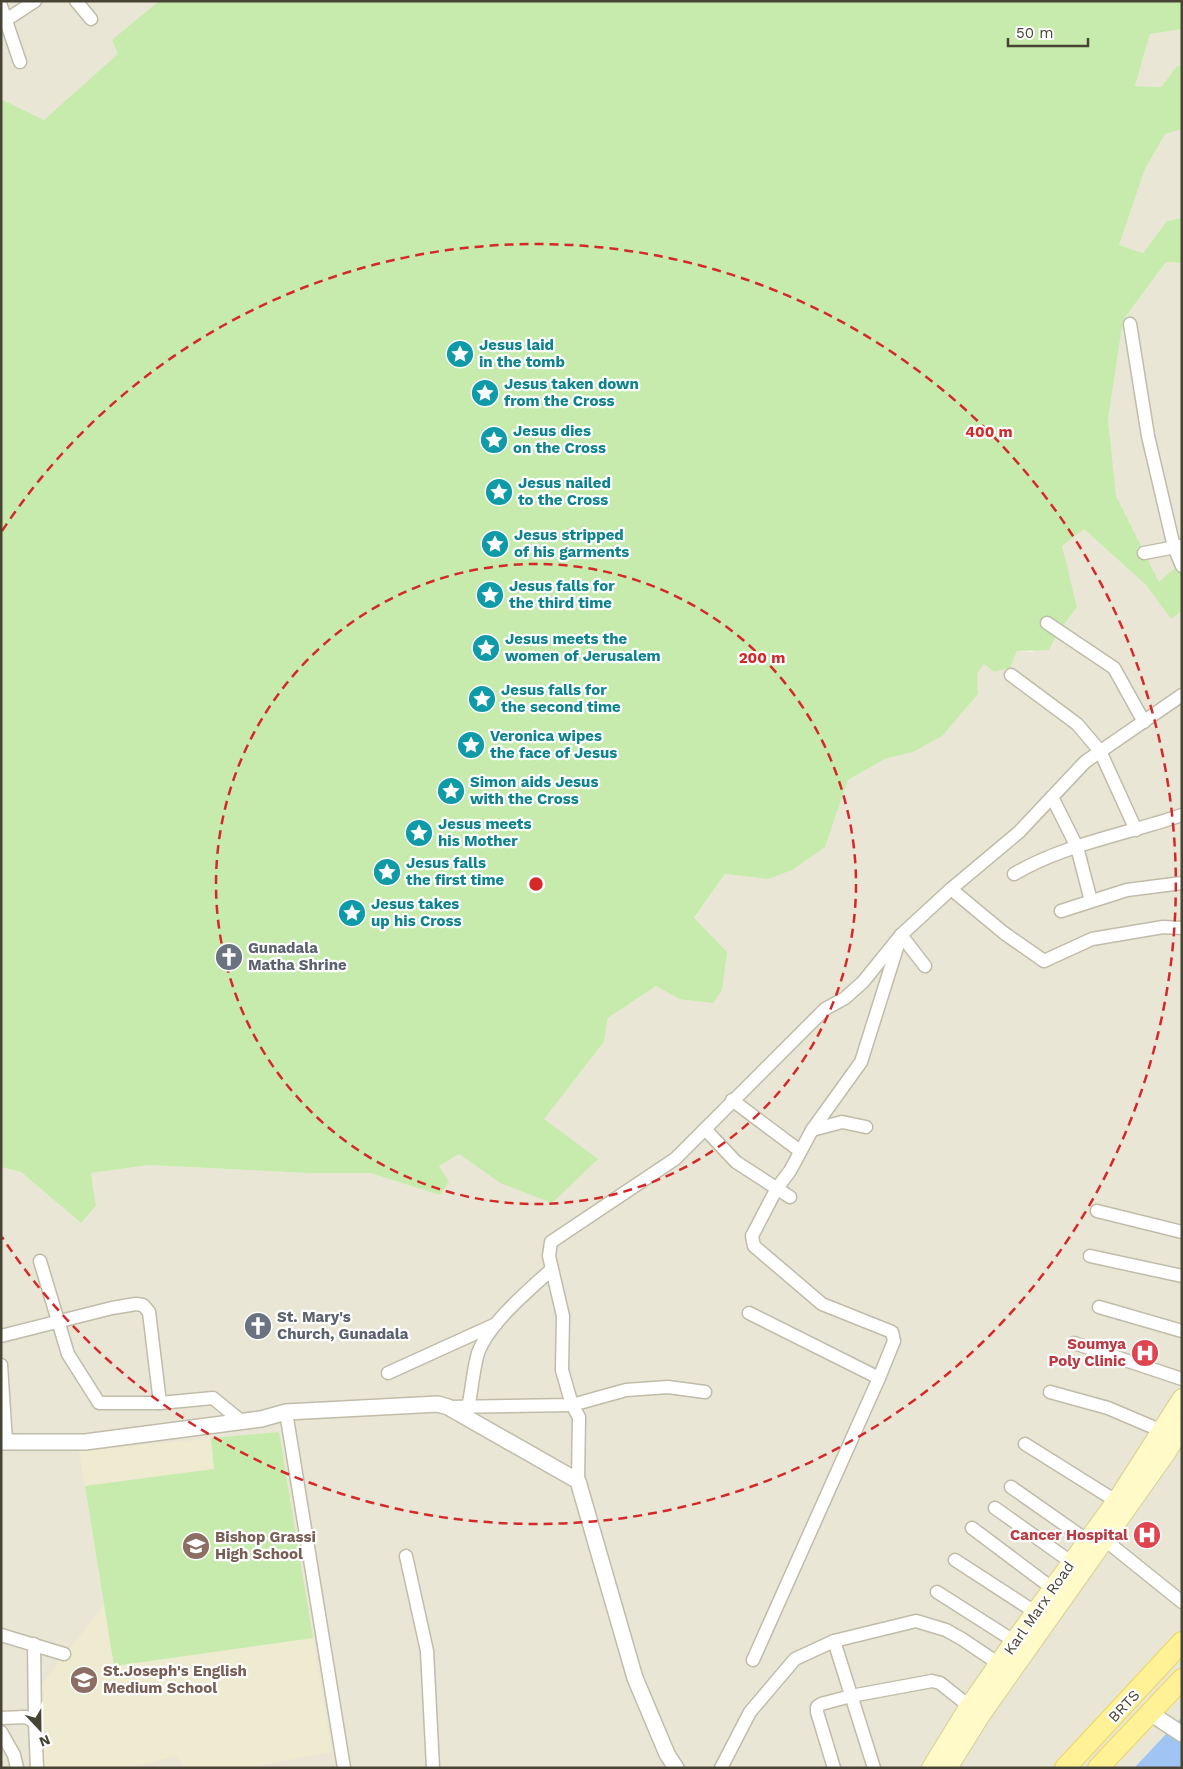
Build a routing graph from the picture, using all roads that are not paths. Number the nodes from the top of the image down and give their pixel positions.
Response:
1 (35, 1) edge
2 (76, 1) edge
3 (1, 6) edge
4 (90, 19) dead end
5 (6, 20) junction
6 (20, 62) dead end
7 (1130, 324) dead end
8 (1178, 547) edge
9 (1144, 552) dead end
10 (1182, 566) edge
11 (1047, 623) dead end
12 (1011, 675) dead end
13 (1182, 695) edge
14 (1144, 722) junction
15 (1100, 750) junction
16 (1052, 797) junction
17 (1182, 815) edge
18 (1136, 830) junction
19 (1077, 847) junction
20 (1014, 874) dead end
21 (1182, 882) edge
22 (951, 889) junction
23 (1092, 901) junction
24 (1061, 911) dead end
25 (1182, 928) edge
26 (901, 935) junction
27 (925, 966) dead end
28 (732, 1100) junction
29 (866, 1127) dead end
30 (705, 1128) junction
31 (812, 1130) junction
32 (800, 1151) junction
33 (777, 1188) junction
34 (790, 1197) dead end
35 (1097, 1211) dead end
36 (1182, 1232) edge
37 (1090, 1256) dead end
38 (40, 1261) dead end
39 (552, 1269) junction
40 (1182, 1276) edge
41 (1100, 1307) dead end
42 (749, 1313) dead end
43 (58, 1322) junction
44 (498, 1323) junction
45 (1182, 1331) edge
46 (1, 1336) edge
47 (1074, 1343) dead end
48 (1, 1365) edge
49 (388, 1372) dead end
50 (879, 1378) junction
51 (1182, 1379) edge
52 (704, 1392) dead end
53 (1050, 1392) dead end
54 (1182, 1398) edge
55 (160, 1403) junction
56 (572, 1405) junction
57 (448, 1407) junction
58 (468, 1407) junction
59 (286, 1412) junction
60 (242, 1421) junction
61 (1182, 1428) edge
62 (1162, 1431) junction
63 (4, 1442) edge
64 (1025, 1444) dead end
65 (578, 1481) junction
66 (1011, 1487) dead end
67 (1116, 1501) junction
68 (995, 1508) dead end
69 (972, 1528) dead end
70 (1097, 1540) junction
71 (406, 1556) dead end
72 (955, 1560) dead end
73 (1071, 1562) junction
74 (1052, 1588) junction
75 (937, 1592) dead end
76 (1182, 1602) edge
77 (1035, 1612) junction
78 (1, 1635) edge
79 (834, 1641) junction
80 (1014, 1641) junction
81 (1182, 1642) edge
82 (34, 1644) junction
83 (64, 1654) dead end
84 (752, 1660) dead end
85 (999, 1664) junction
86 (1182, 1679) edge
87 (851, 1696) junction
88 (969, 1706) junction
89 (1150, 1713) junction
90 (1, 1718) edge
91 (35, 1722) junction
92 (1175, 1730) edge
93 (1, 1732) edge
94 (17, 1768) edge
95 (37, 1768) edge
96 (344, 1768) edge
97 (433, 1768) edge
98 (676, 1768) edge
99 (721, 1768) edge
100 (834, 1768) edge
101 (874, 1768) edge
102 (931, 1768) edge
103 (948, 1768) edge
104 (1065, 1768) edge
105 (1098, 1768) edge

1 - 5 street
2 - 4 street
3 - 5 street
5 - 6 street
7 - 8 street
8 - 9 street
8 - 10 street
11 - 14 street
12 - 15 street
13 - 14 street
14 - 15 street
15 - 16 street
15 - 18 street
16 - 19 street
16 - 22 street
17 - 18 street
18 - 19 street
19 - 20 street
19 - 23 street
21 - 23 street
22 - 25 street
22 - 26 street
23 - 24 street
26 - 27 street
26 - 28 street
26 - 31 street
28 - 30 street
28 - 32 street
29 - 31 street
30 - 33 street
30 - 39 street
31 - 32 street
32 - 33 street
33 - 34 street
33 - 50 street
35 - 36 street
37 - 40 street
38 - 43 street
39 - 44 street
39 - 56 street
41 - 45 street
42 - 50 street
43 - 46 street
43 - 55 street
43 - 55 street
44 - 49 street
44 - 58 street
47 - 51 street
48 - 63 street
50 - 84 street
52 - 56 street
53 - 62 street
54 - 62 main road, Karl Marx Road
55 - 60 street
56 - 58 street
56 - 65 street
57 - 58 street
57 - 59 street
57 - 65 street
59 - 60 street
59 - 96 street
60 - 63 street
61 - 70 main road, Karl Marx Road
62 - 67 main road, Karl Marx Road
64 - 67 street
65 - 98 street
66 - 70 street
67 - 70 main road, Karl Marx Road
68 - 73 street
69 - 74 street
70 - 73 main road, Karl Marx Road
70 - 76 street
70 - 103 main road, Karl Marx Road
71 - 97 street
72 - 77 street
73 - 74 main road, Karl Marx Road
74 - 77 main road, Karl Marx Road
75 - 80 street
77 - 80 main road, Karl Marx Road
78 - 82 street
79 - 85 street
79 - 87 street
79 - 99 street
80 - 85 main road, Karl Marx Road
81 - 104 main road, BRTS
82 - 83 street
82 - 91 street
85 - 88 main road, Karl Marx Road
86 - 89 main road, BRTS
87 - 88 street
87 - 100 street
87 - 101 street
88 - 102 main road, Karl Marx Road
89 - 92 street
89 - 105 main road, BRTS
90 - 91 street
91 - 95 street
93 - 94 street

